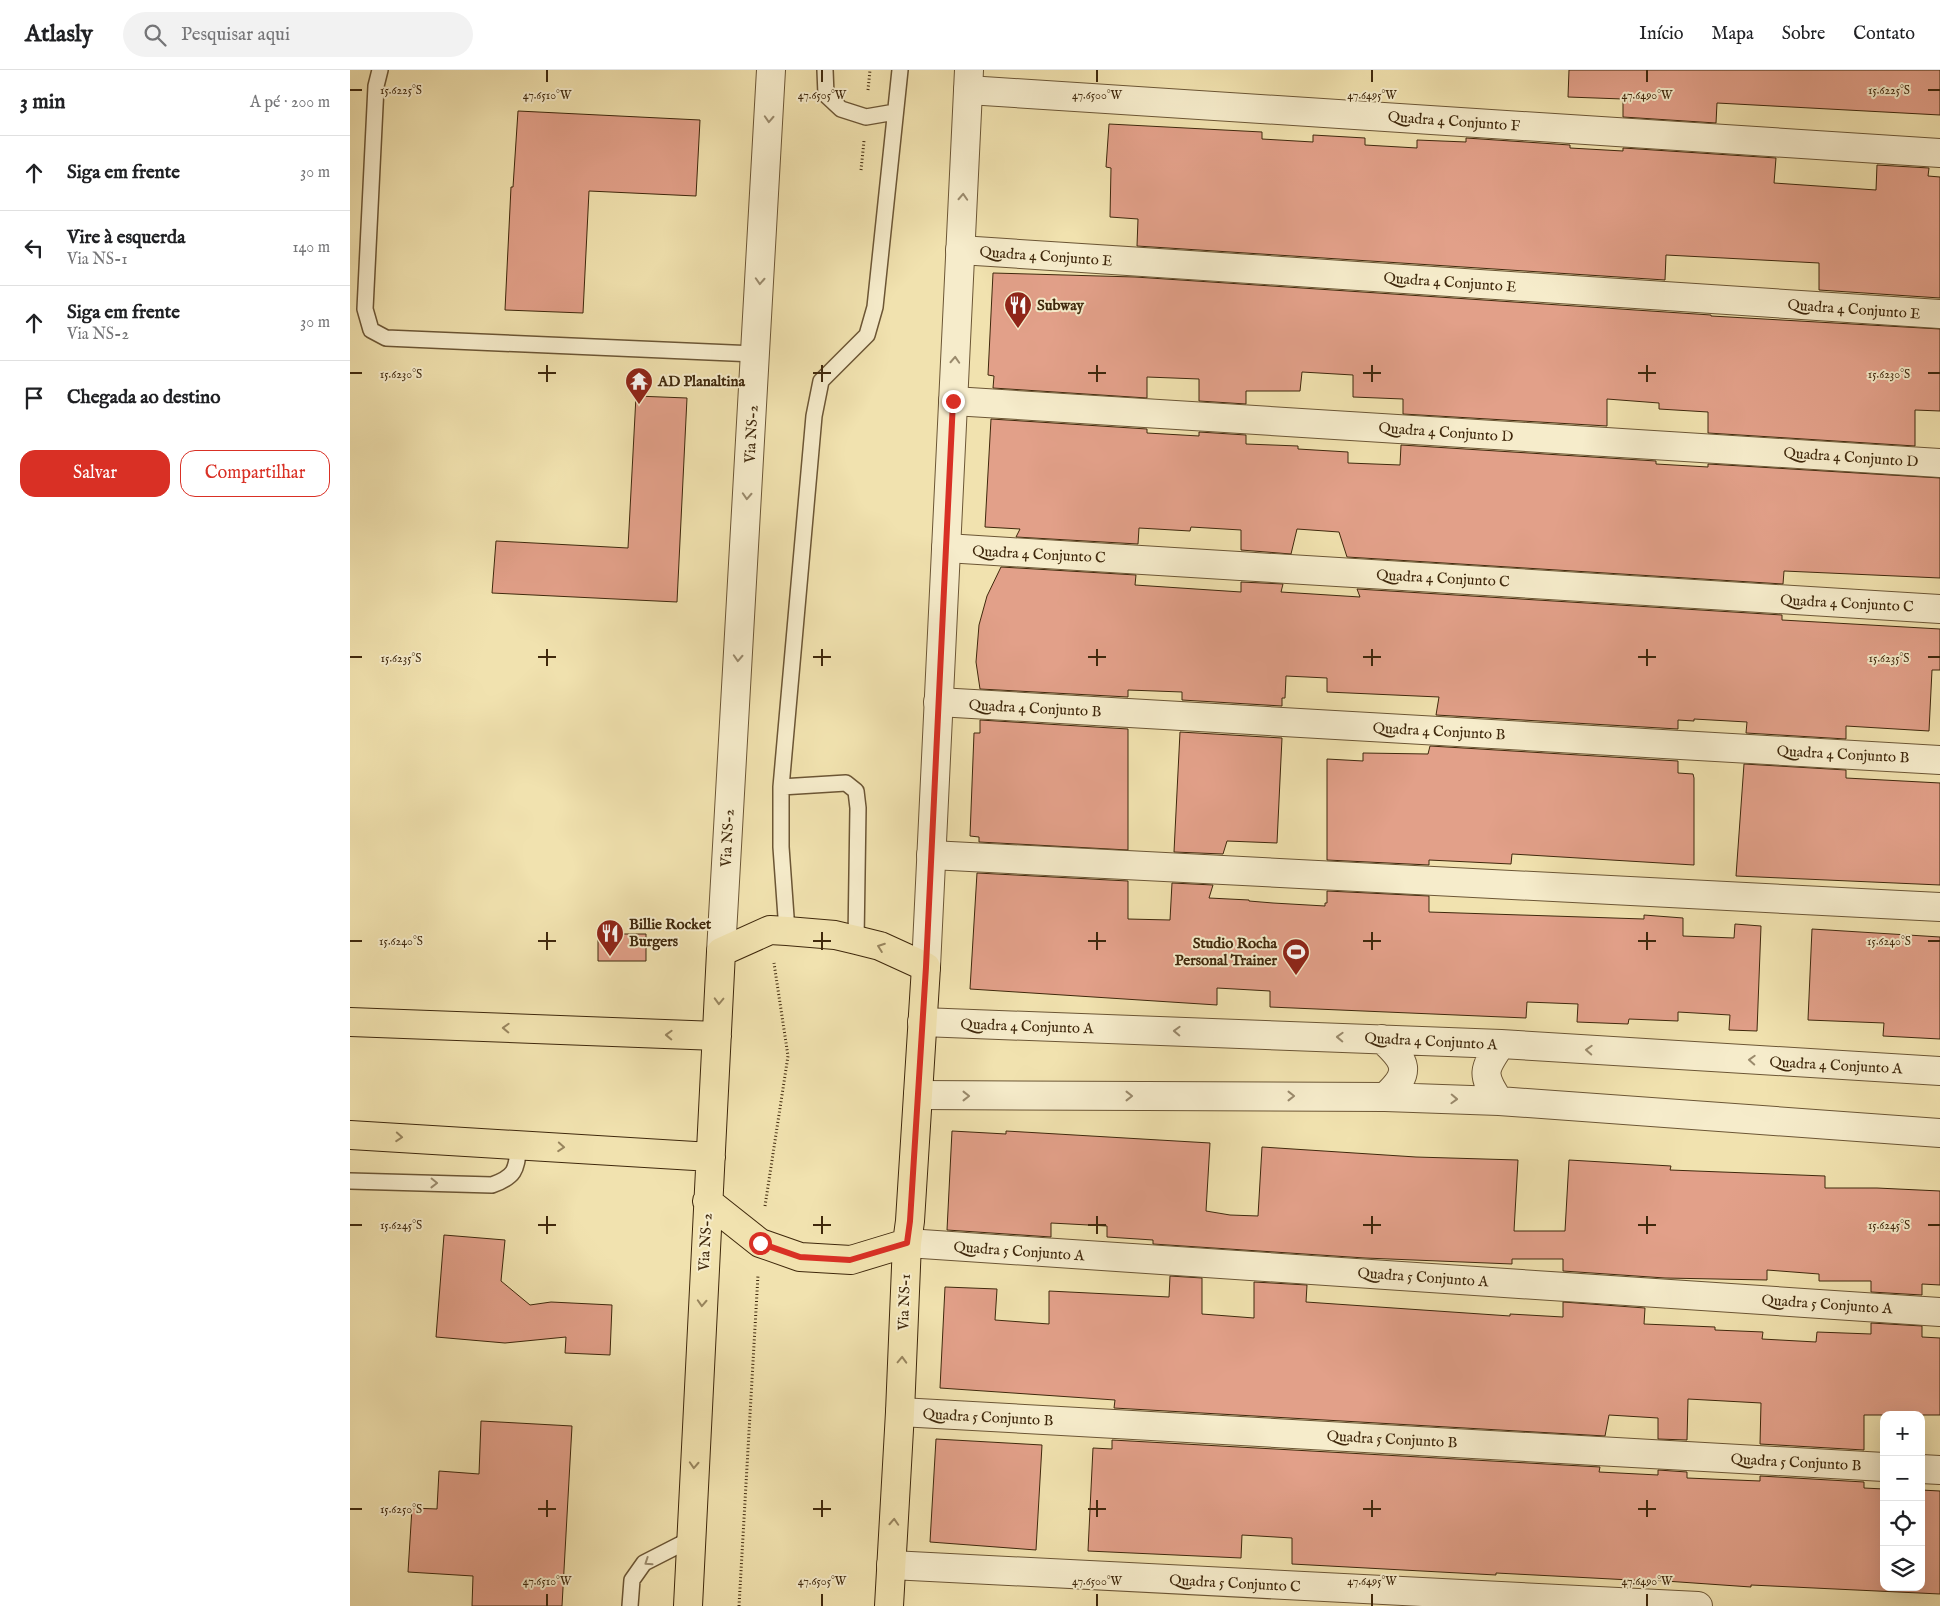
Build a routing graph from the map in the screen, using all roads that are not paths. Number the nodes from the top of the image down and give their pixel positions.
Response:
1 (380, 70) edge
2 (771, 70) edge
3 (825, 70) edge
4 (900, 70) edge
5 (968, 80) edge
6 (895, 112) junction
7 (1940, 153) edge
8 (960, 250) junction
9 (1940, 314) edge
10 (755, 354) junction
11 (953, 401) junction
12 (1940, 463) edge
13 (946, 548) junction
14 (1940, 609) edge
15 (938, 702) junction
16 (1940, 760) edge
17 (781, 787) junction
18 (931, 855) junction
19 (1940, 907) edge
20 (787, 931) junction
21 (856, 940) junction
22 (721, 952) junction
23 (926, 967) junction
24 (350, 1022) edge
25 (922, 1022) junction
26 (717, 1036) junction
27 (1382, 1039) junction
28 (1501, 1044) junction
29 (1940, 1071) edge
30 (918, 1096) junction
31 (1385, 1097) junction
32 (1499, 1101) junction
33 (1940, 1133) edge
34 (350, 1134) edge
35 (519, 1145) junction
36 (711, 1157) junction
37 (350, 1181) edge
38 (707, 1200) junction
39 (907, 1243) junction
40 (1940, 1312) edge
41 (900, 1412) junction
42 (1880, 1467) edge
43 (1925, 1469) edge
44 (1940, 1470) edge
45 (691, 1539) junction
46 (891, 1566) junction
47 (630, 1606) edge
48 (688, 1606) edge
49 (889, 1606) edge
50 (1698, 1606) edge

1 - 10 lane
2 -> 10 street, Via NS-2
3 - 6 lane
4 - 6 lane
5 - 7 street, Quadra 4 Conjunto F
8 -> 5 street
6 - 17 lane
8 - 9 street, Quadra 4 Conjunto E
11 -> 8 street
10 -> 22 street, Via NS-2
11 - 12 street, Quadra 4 Conjunto D
11 - 13 street
13 - 14 street, Quadra 4 Conjunto C
13 - 15 street, Via NS-1
15 - 16 street, Quadra 4 Conjunto B
15 - 18 street, Via NS-1
17 - 20 lane
17 - 21 lane
18 - 19 street
18 - 23 street, Via NS-1
20 - 21 main road
20 - 22 main road
23 -> 21 main road
22 -> 26 main road, Via NS-2
23 - 25 main road, Via NS-1
26 -> 24 main road
27 -> 25 street, Quadra 4 Conjunto A
25 - 30 main road, Via NS-1
26 - 36 main road, Via NS-2
27 - 28 street, Quadra 4 Conjunto A
27 - 31 street
29 -> 28 street, Quadra 4 Conjunto A
28 - 32 street
30 -> 31 street
30 - 39 main road, Via NS-1
31 -> 32 street
32 - 33 street
34 -> 35 main road
35 -> 36 main road
37 -> 35 lane
36 - 38 main road, Via NS-2
38 - 39 main road
38 -> 45 main road, Via NS-2
39 - 40 street, Quadra 5 Conjunto A
41 -> 39 main road, Via NS-1
41 - 42 street, Quadra 5 Conjunto B
46 -> 41 main road, Via NS-1
43 - 44 street
45 -> 47 lane
45 - 48 main road, Via NS-2
46 - 49 main road, Via NS-1
46 - 50 street, Quadra 5 Conjunto C

